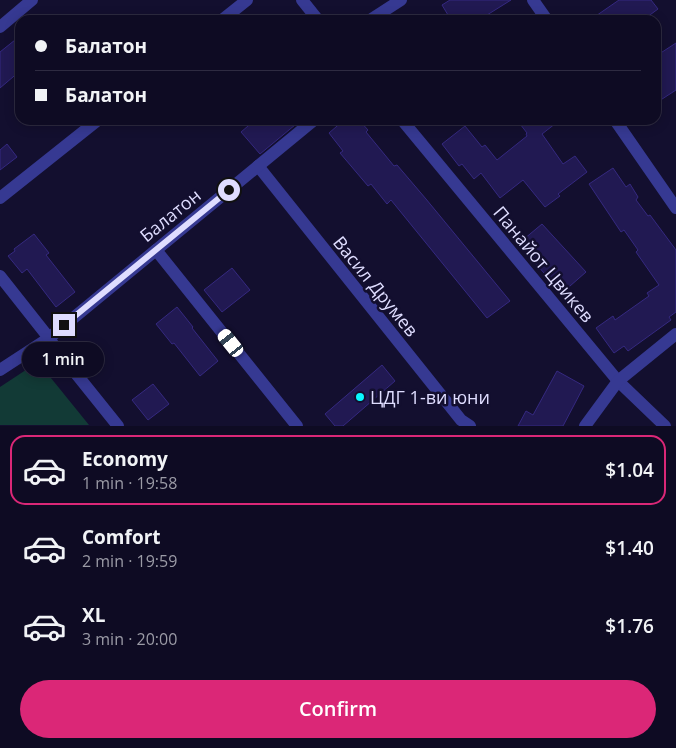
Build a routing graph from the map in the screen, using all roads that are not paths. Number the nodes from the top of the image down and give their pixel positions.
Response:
1 (32, 0) edge
2 (247, 0) edge
3 (302, 0) edge
4 (401, 0) edge
5 (533, 0) edge
6 (228, 15) edge
7 (314, 15) edge
8 (378, 15) edge
9 (544, 15) edge
10 (0, 27) edge
11 (92, 125) edge
12 (308, 125) edge
13 (406, 125) edge
14 (619, 125) edge
15 (258, 166) junction
16 (0, 198) edge
17 (676, 208) edge
18 (156, 250) junction
19 (0, 276) edge
20 (676, 334) edge
21 (49, 338) junction
22 (0, 370) edge
23 (618, 381) junction
24 (118, 426) edge
25 (297, 426) edge
26 (470, 426) edge
27 (585, 426) edge
28 (665, 426) edge

1 - 10 street
2 - 6 street
3 - 7 street
4 - 8 street
5 - 9 street
11 - 16 street
12 - 15 street, Балатон
13 - 23 street, Панайот Цвикев
14 - 17 street
15 - 18 street, Балатон
15 - 26 street, Васил Друмев
18 - 21 street, Балатон
18 - 25 street
19 - 21 street
20 - 23 street
21 - 22 street, Балатон
21 - 24 street
23 - 27 street
23 - 28 street, Панайот Цвикев

